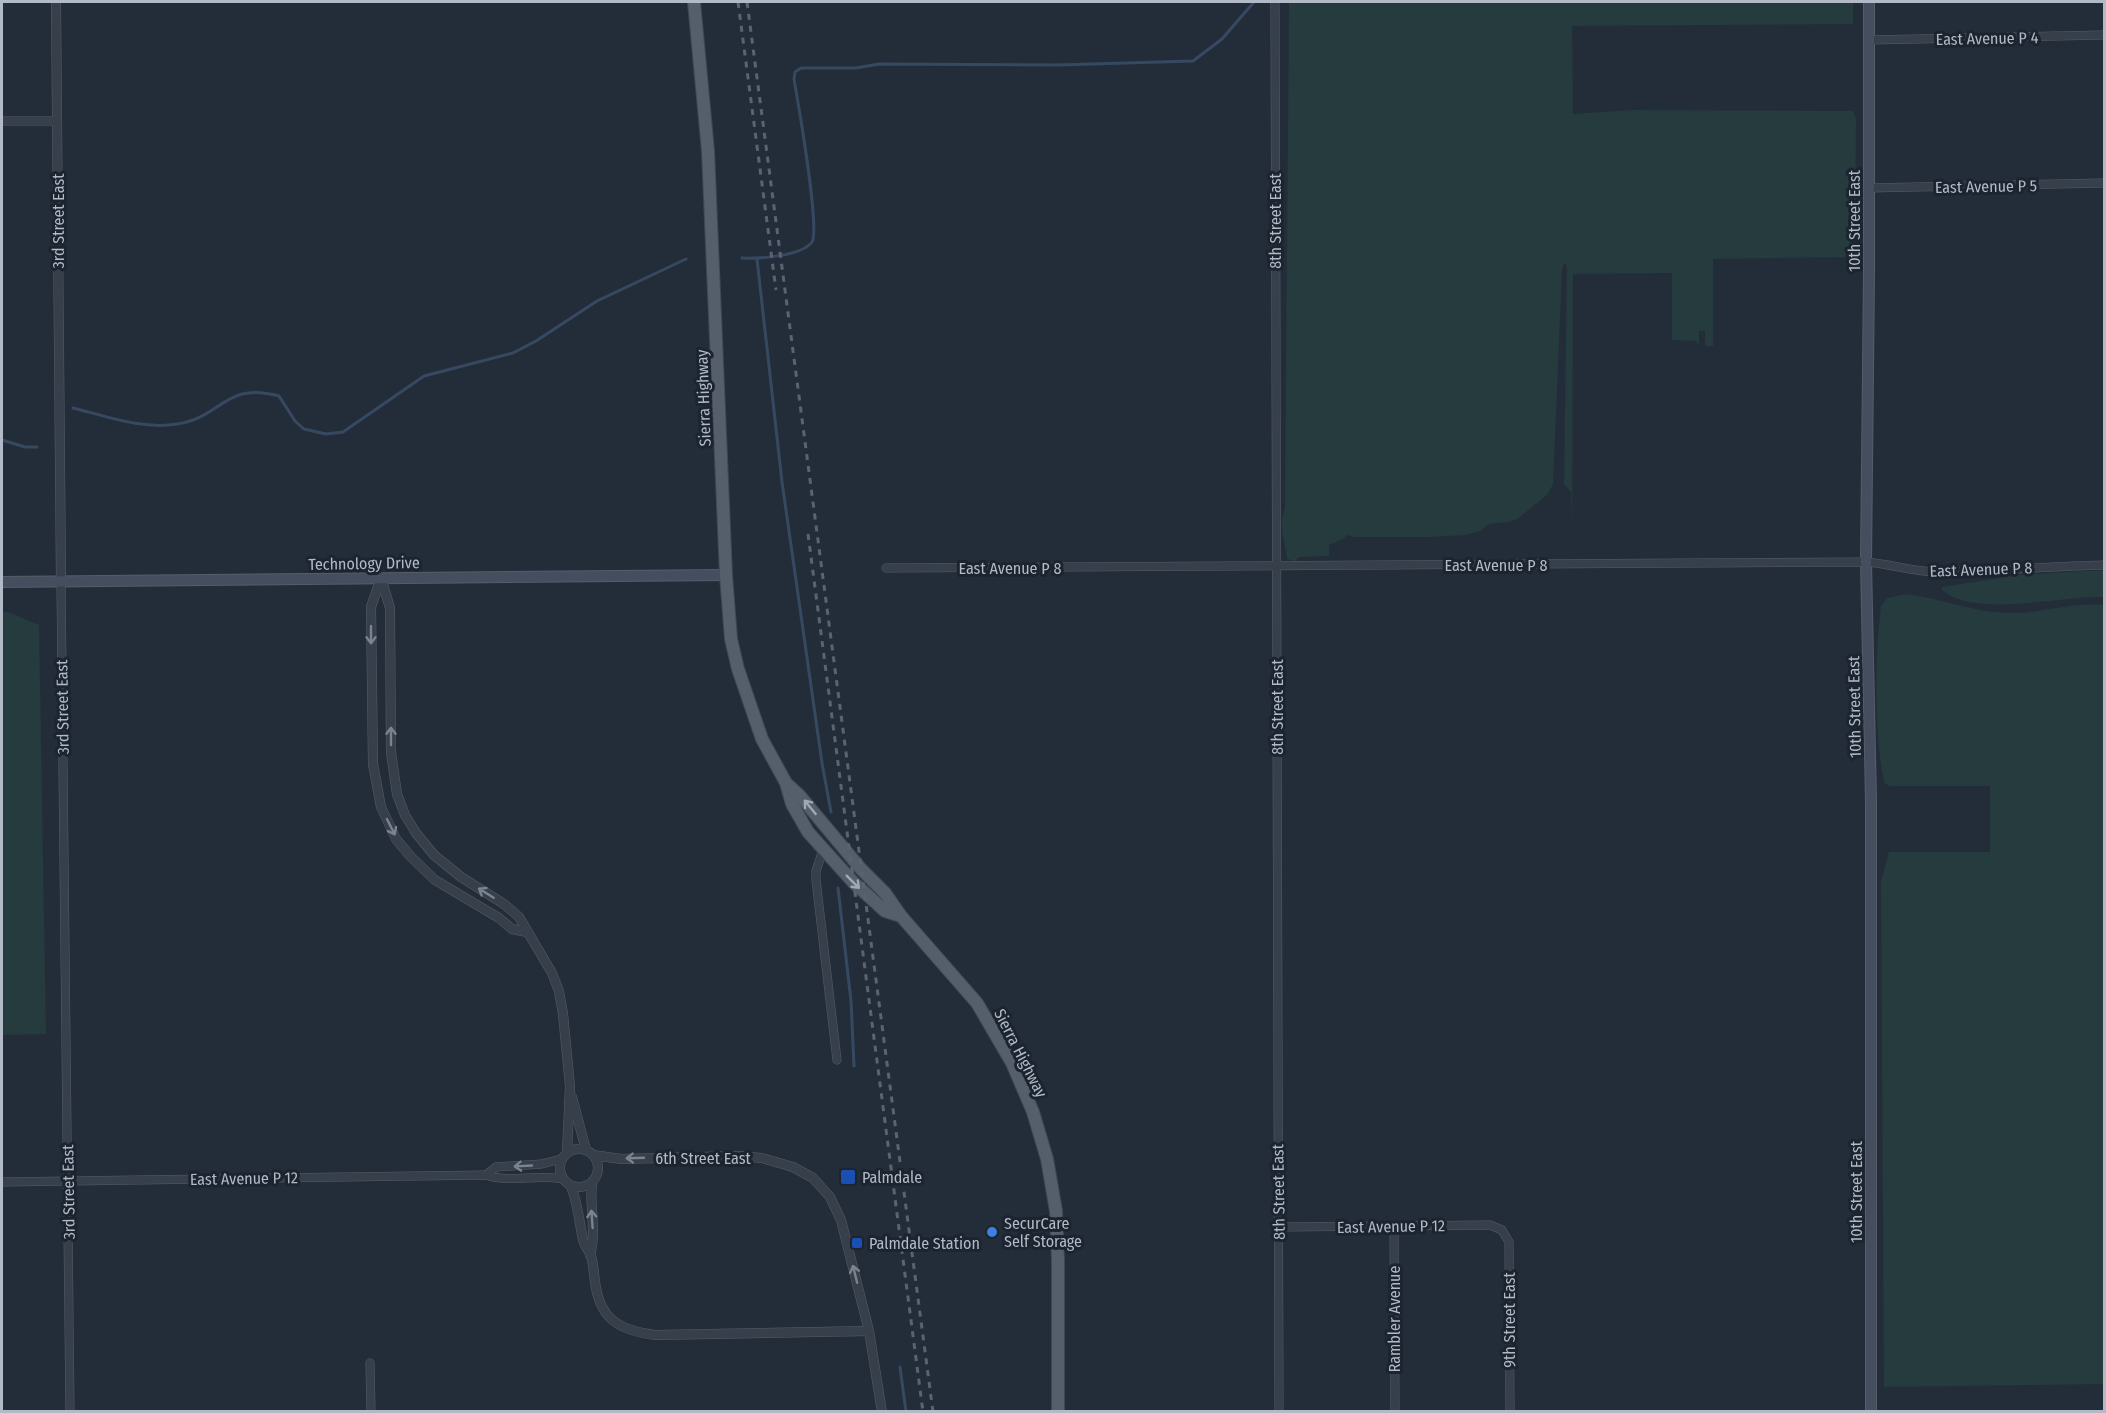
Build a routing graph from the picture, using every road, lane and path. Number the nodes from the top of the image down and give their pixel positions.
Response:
1 (56, 2) edge
2 (694, 2) edge
3 (1275, 2) edge
4 (1869, 2) edge
5 (2104, 35) edge
6 (1869, 40) junction
7 (2, 121) edge
8 (57, 121) junction
9 (2104, 183) edge
10 (1868, 188) junction
11 (1866, 561) junction
12 (2104, 565) edge
13 (1276, 567) junction
14 (886, 568) dead end
15 (726, 575) junction
16 (381, 578) junction
17 (2, 582) edge
18 (61, 582) junction
19 (786, 783) junction
20 (823, 850) junction
21 (901, 916) junction
22 (527, 932) junction
23 (837, 1060) dead end
24 (570, 1086) junction
25 (590, 1152) junction
26 (564, 1156) junction
27 (486, 1174) junction
28 (563, 1179) junction
29 (2, 1182) edge
30 (69, 1182) junction
31 (592, 1182) junction
32 (571, 1186) junction
33 (1279, 1227) junction
34 (1394, 1227) junction
35 (1502, 1230) joint
36 (590, 1255) junction
37 (868, 1331) junction
38 (370, 1363) dead end
39 (70, 1412) edge
40 (371, 1412) edge
41 (882, 1412) edge
42 (1058, 1412) edge
43 (1279, 1412) edge
44 (1395, 1412) edge
45 (1510, 1412) edge
46 (1871, 1412) edge

1 - 8 street, 3rd Street East
2 - 15 main road, Sierra Highway
3 - 13 street, 8th Street East
4 - 6 main road, 10th Street East
5 - 6 street, East Avenue P 4
6 - 10 main road, 10th Street East
7 - 8 street
8 - 18 street, 3rd Street East
9 - 10 street, East Avenue P 5
10 - 11 main road, 10th Street East
11 - 12 street, East Avenue P 8
11 - 13 street, East Avenue P 8
11 - 46 main road, 10th Street East
13 - 14 street, East Avenue P 8
13 - 33 street, 8th Street East
15 - 16 main road, Technology Drive
15 - 19 main road, Sierra Highway
16 - 18 main road, Technology Drive
22 -> 16 street
16 -> 22 street
17 - 18 main road, Technology Drive
18 - 30 street, 3rd Street East
19 - 20 main road, Sierra Highway
21 -> 19 main road, Sierra Highway
20 -> 21 main road, Sierra Highway
20 - 23 street
21 - 42 main road, Sierra Highway
22 - 24 street
24 - 25 street
24 - 26 street
25 - 26 street
25 - 31 street
37 -> 25 street, 6th Street East
26 -> 27 street, East Avenue P 12
26 - 28 street
27 - 28 street, East Avenue P 12
27 - 30 street, East Avenue P 12
28 - 32 street
29 - 30 street, East Avenue P 12
30 - 39 street, 3rd Street East
31 - 32 street
36 -> 31 street
32 - 36 street
33 - 34 street, East Avenue P 12
33 - 43 street, 8th Street East
34 - 35 street, East Avenue P 12
34 - 44 street, Rambler Avenue
35 - 45 street, 9th Street East
36 - 37 street
37 - 41 street, 6th Street East
38 - 40 street

